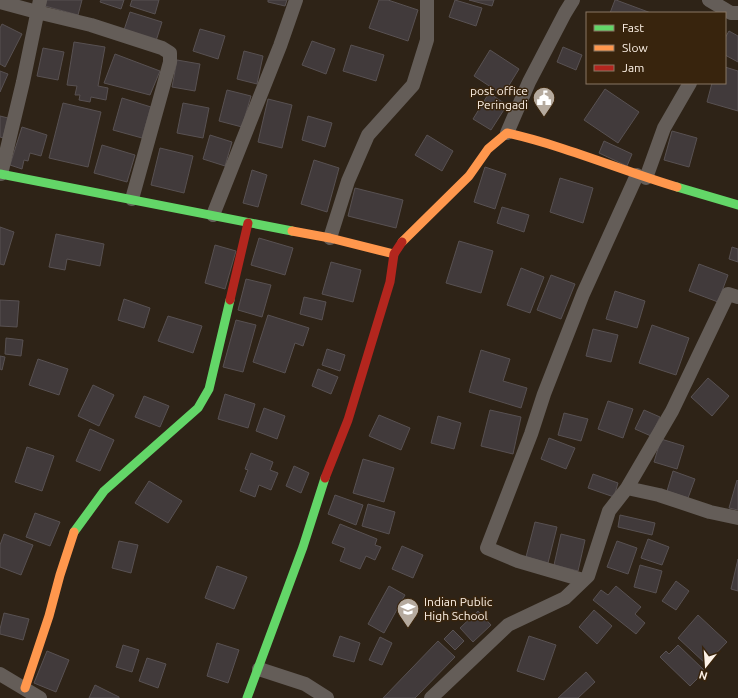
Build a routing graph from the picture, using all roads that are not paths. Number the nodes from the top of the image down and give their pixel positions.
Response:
1 (296, 0) edge
2 (427, 0) edge
3 (573, 0) edge
4 (709, 0) edge
5 (0, 2) edge
6 (38, 6) edge
7 (725, 12) edge
8 (689, 84) edge
9 (507, 133) junction
10 (1, 174) edge
11 (642, 177) junction
12 (132, 199) junction
13 (738, 205) edge
14 (213, 215) junction
15 (248, 223) junction
16 (330, 238) junction
17 (394, 254) junction
18 (738, 297) edge
19 (627, 488) junction
20 (738, 518) edge
21 (583, 580) junction
22 (259, 669) junction
23 (0, 674) edge
24 (25, 688) junction
25 (40, 698) edge
26 (248, 698) edge
27 (328, 698) edge
28 (431, 698) edge

1 - 14 street
2 - 16 street
3 - 9 street
4 - 7 street
5 - 6 street
6 - 10 street
6 - 12 street
8 - 11 street
9 - 11 main road
9 - 17 main road
10 - 12 main road
11 - 13 main road
11 - 21 street
12 - 14 main road
14 - 15 main road
15 - 16 main road
15 - 24 main road
16 - 17 main road
17 - 22 main road
18 - 19 street
19 - 20 street
19 - 21 street
21 - 28 street
22 - 26 main road
22 - 27 street
23 - 24 street
24 - 25 street

